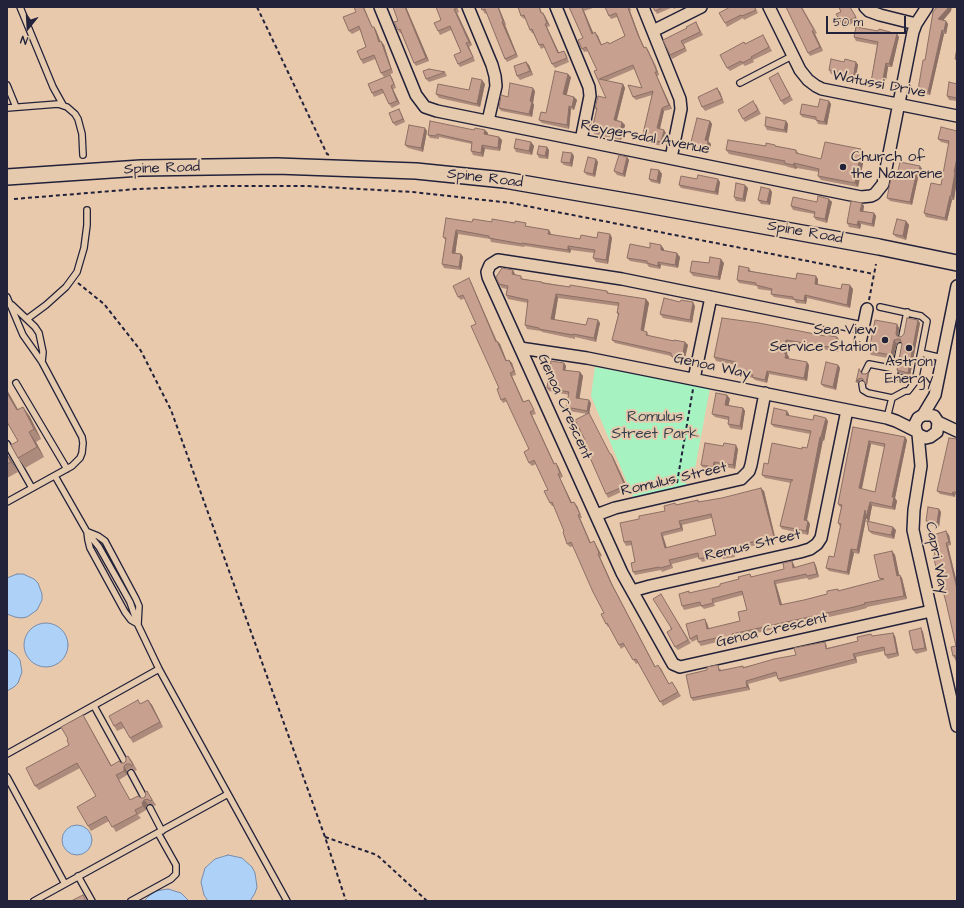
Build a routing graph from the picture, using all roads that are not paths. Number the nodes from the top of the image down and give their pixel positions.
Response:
1 (20, 7) edge
2 (380, 7) edge
3 (468, 7) edge
4 (556, 7) edge
5 (643, 7) edge
6 (701, 7) edge
7 (769, 7) edge
8 (866, 7) edge
9 (927, 7) edge
10 (916, 24) junction
11 (653, 31) junction
12 (792, 56) junction
13 (740, 83) dead end
14 (7, 86) edge
15 (899, 104) junction
16 (63, 105) junction
17 (16, 107) junction
18 (7, 108) edge
19 (957, 116) edge
20 (488, 122) junction
21 (581, 140) junction
22 (83, 155) dead end
23 (671, 158) junction
24 (7, 177) edge
25 (87, 210) dead end
26 (957, 263) edge
27 (957, 286) edge
28 (711, 296) junction
29 (7, 297) edge
30 (11, 304) junction
31 (880, 307) dead end
32 (867, 309) road end
33 (907, 312) junction
34 (27, 319) junction
35 (863, 328) junction
36 (902, 336) edge
37 (860, 343) dead end
38 (900, 346) edge
39 (520, 348) junction
40 (921, 353) junction
41 (942, 358) junction
42 (42, 362) junction
43 (895, 369) junction
44 (865, 372) edge
45 (694, 379) junction
46 (915, 382) junction
47 (16, 383) dead end
48 (862, 384) edge
49 (765, 394) junction
50 (935, 395) junction
51 (892, 398) junction
52 (847, 410) junction
53 (920, 416) junction
54 (892, 420) junction
55 (936, 427) junction
56 (957, 431) edge
57 (917, 432) junction
58 (7, 444) edge
59 (921, 466) junction
60 (67, 469) junction
61 (54, 476) junction
62 (32, 488) junction
63 (7, 502) edge
64 (596, 515) junction
65 (87, 532) junction
66 (632, 591) junction
67 (931, 611) junction
68 (138, 624) junction
69 (159, 669) junction
70 (94, 706) junction
71 (957, 726) edge
72 (7, 754) edge
73 (126, 764) edge
74 (131, 774) edge
75 (7, 777) edge
76 (228, 794) junction
77 (145, 799) edge
78 (150, 808) edge
79 (160, 832) junction
80 (78, 876) junction
81 (65, 884) junction
82 (34, 901) edge
83 (92, 901) edge
84 (131, 901) edge
85 (287, 901) edge

1 - 16 lane
2 - 20 street, Reygersdal Avenue
3 - 20 street
4 - 21 street
5 - 11 street
6 - 11 street
7 - 12 street, Watussi Drive
8 - 10 street
9 - 10 street
10 - 15 street
11 - 23 street
12 - 13 lane
12 - 15 street, Watussi Drive
14 - 17 lane
15 - 19 street, Watussi Drive
15 - 23 street, Reygersdal Avenue
16 - 17 lane
16 - 22 lane
17 - 18 lane
20 - 21 street, Reygersdal Avenue
21 - 23 street, Reygersdal Avenue
24 - 26 main road, Spine Road
25 - 34 lane
27 - 41 street, Capri Way
28 - 35 street, Genoa Crescent
28 - 39 street, Genoa Crescent
28 - 45 street
29 - 30 lane
30 - 34 lane
30 - 42 lane
31 - 33 lane
32 - 35 street
33 - 36 lane
33 - 40 lane
34 - 42 lane
35 - 37 street
38 - 43 lane
39 - 45 street, Genoa Way
39 - 64 street, Genoa Crescent
40 - 41 lane
40 - 46 lane
41 - 50 street, Capri Way
42 - 60 lane
43 - 44 lane
43 - 46 lane
45 - 49 street, Genoa Way
46 - 51 lane
47 - 60 lane
48 - 51 lane
49 - 52 street, Genoa Way
49 - 64 street, Romulus Street
50 - 53 street, Capri Way
50 - 55 street, Capri Way
51 - 54 lane
52 - 54 street, Genoa Way
52 - 66 street, Remus Street
53 - 54 street, Genoa Way
53 - 55 street
53 - 57 street
54 - 57 street, Genoa Way
55 - 56 street
55 - 57 street
55 - 59 street, Capri Way
57 - 59 street, Capri Way
58 - 62 lane
59 - 67 street, Capri Way
60 - 61 lane
61 - 62 lane
61 - 65 lane
62 - 63 lane
64 - 66 street, Genoa Crescent
65 - 68 lane
65 - 68 lane
66 - 67 street, Genoa Crescent
67 - 71 street, Capri Way
68 - 69 lane
69 - 70 lane
69 - 76 lane
70 - 72 lane
70 - 73 lane
74 - 77 lane
75 - 81 lane
76 - 79 lane
76 - 85 lane
78 - 79 lane
79 - 80 lane
79 - 84 lane
80 - 81 lane
80 - 83 lane
81 - 82 lane

